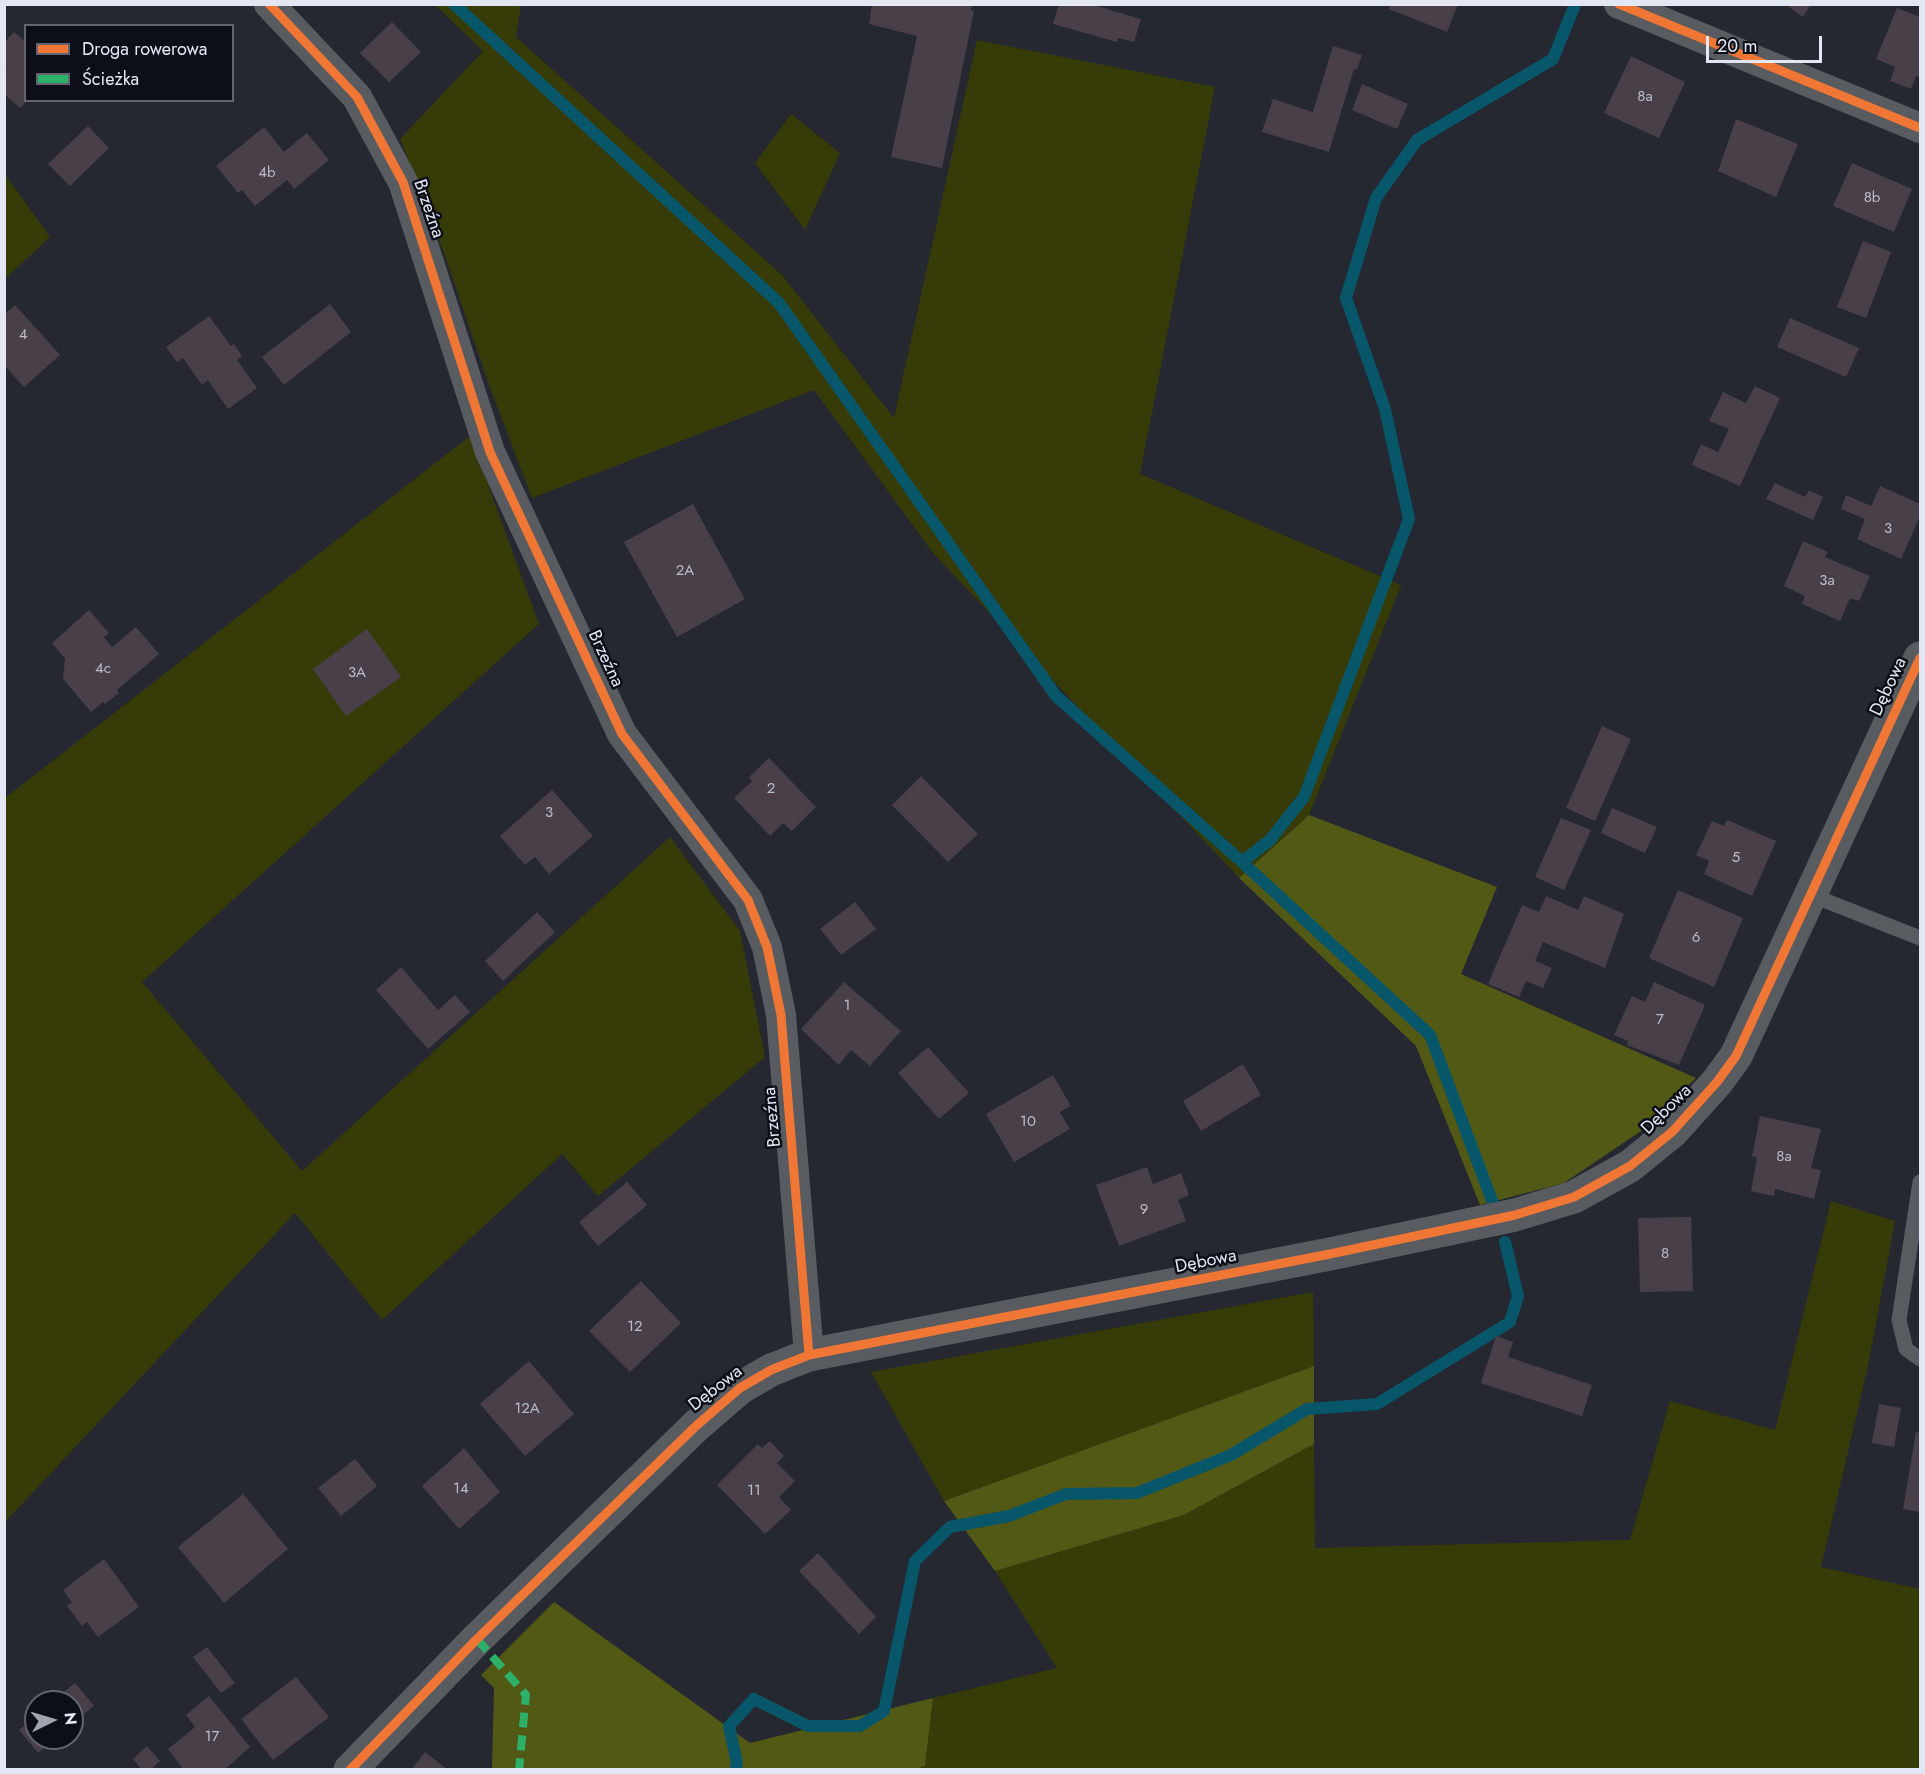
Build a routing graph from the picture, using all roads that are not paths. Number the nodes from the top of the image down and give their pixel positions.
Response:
1 (269, 4) edge
2 (1619, 4) edge
3 (1920, 128) edge
4 (1920, 658) edge
5 (1811, 895) junction
6 (1920, 938) edge
7 (1920, 1182) edge
8 (809, 1355) junction
9 (1920, 1359) edge
10 (350, 1770) edge

1 - 8 street, Brzeźna
2 - 3 street
4 - 5 street, Dębowa
5 - 6 lane
5 - 8 street, Dębowa
7 - 9 lane
8 - 10 street, Dębowa

